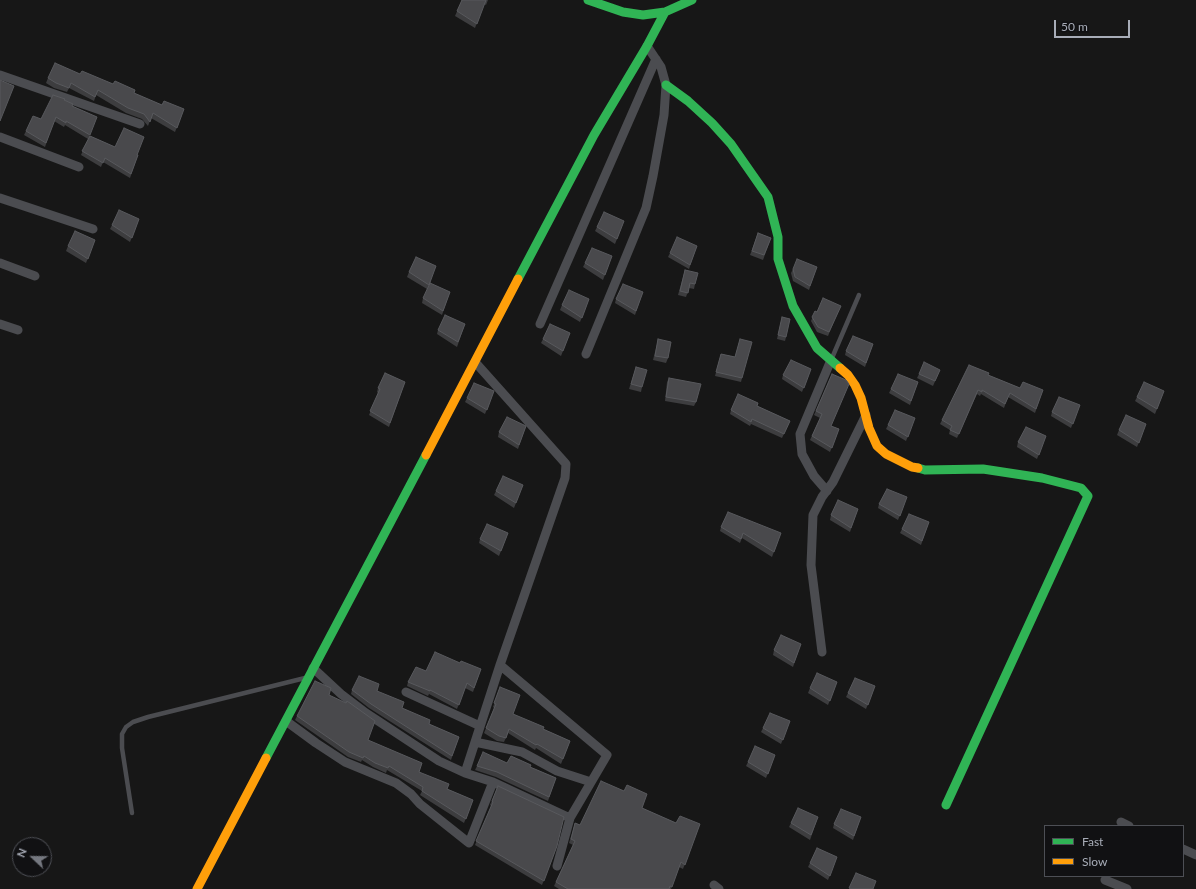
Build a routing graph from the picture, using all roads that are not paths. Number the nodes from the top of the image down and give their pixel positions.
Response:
1 (588, 0) edge
2 (692, 0) edge
3 (683, 2) edge
4 (665, 12) junction
5 (647, 46) junction
6 (656, 59) junction
7 (0, 75) edge
8 (666, 85) junction
9 (140, 124) dead end
10 (0, 137) edge
11 (79, 167) dead end
12 (0, 198) edge
13 (93, 229) dead end
14 (0, 264) edge
15 (35, 276) dead end
16 (860, 295) dead end
17 (0, 324) edge
18 (540, 324) dead end
19 (18, 330) dead end
20 (586, 354) dead end
21 (831, 360) junction
22 (475, 362) junction
23 (866, 415) junction
24 (827, 491) junction
25 (822, 652) dead end
26 (500, 665) junction
27 (313, 668) junction
28 (309, 677) junction
29 (406, 692) dead end
30 (286, 721) junction
31 (480, 726) junction
32 (475, 742) junction
33 (465, 773) junction
34 (493, 782) junction
35 (591, 782) junction
36 (946, 806) dead end
37 (132, 813) dead end
38 (570, 818) junction
39 (1184, 849) edge
40 (1196, 855) edge
41 (557, 866) dead end
42 (1105, 880) dead end
43 (197, 889) edge
44 (1127, 889) edge

1 - 4 street
2 - 3 street
3 - 4 street
4 - 5 street
5 - 6 street
5 - 22 street
6 - 8 street
6 - 18 street
7 - 9 street
8 - 20 street
8 - 21 street
10 - 11 street
12 - 13 street
14 - 15 street
16 - 21 lane
17 - 19 street
21 - 23 street
21 - 24 street
22 - 26 street
22 - 27 street
23 - 24 street
23 - 36 street
24 - 25 street
26 - 31 street
26 - 35 street
27 - 28 street
27 - 33 street
28 - 30 street
28 - 37 lane
29 - 31 street
30 - 34 street
30 - 43 street
31 - 32 street
32 - 33 street
32 - 35 street
33 - 34 street
34 - 38 street
35 - 38 street
38 - 41 street
39 - 40 street
42 - 44 street

